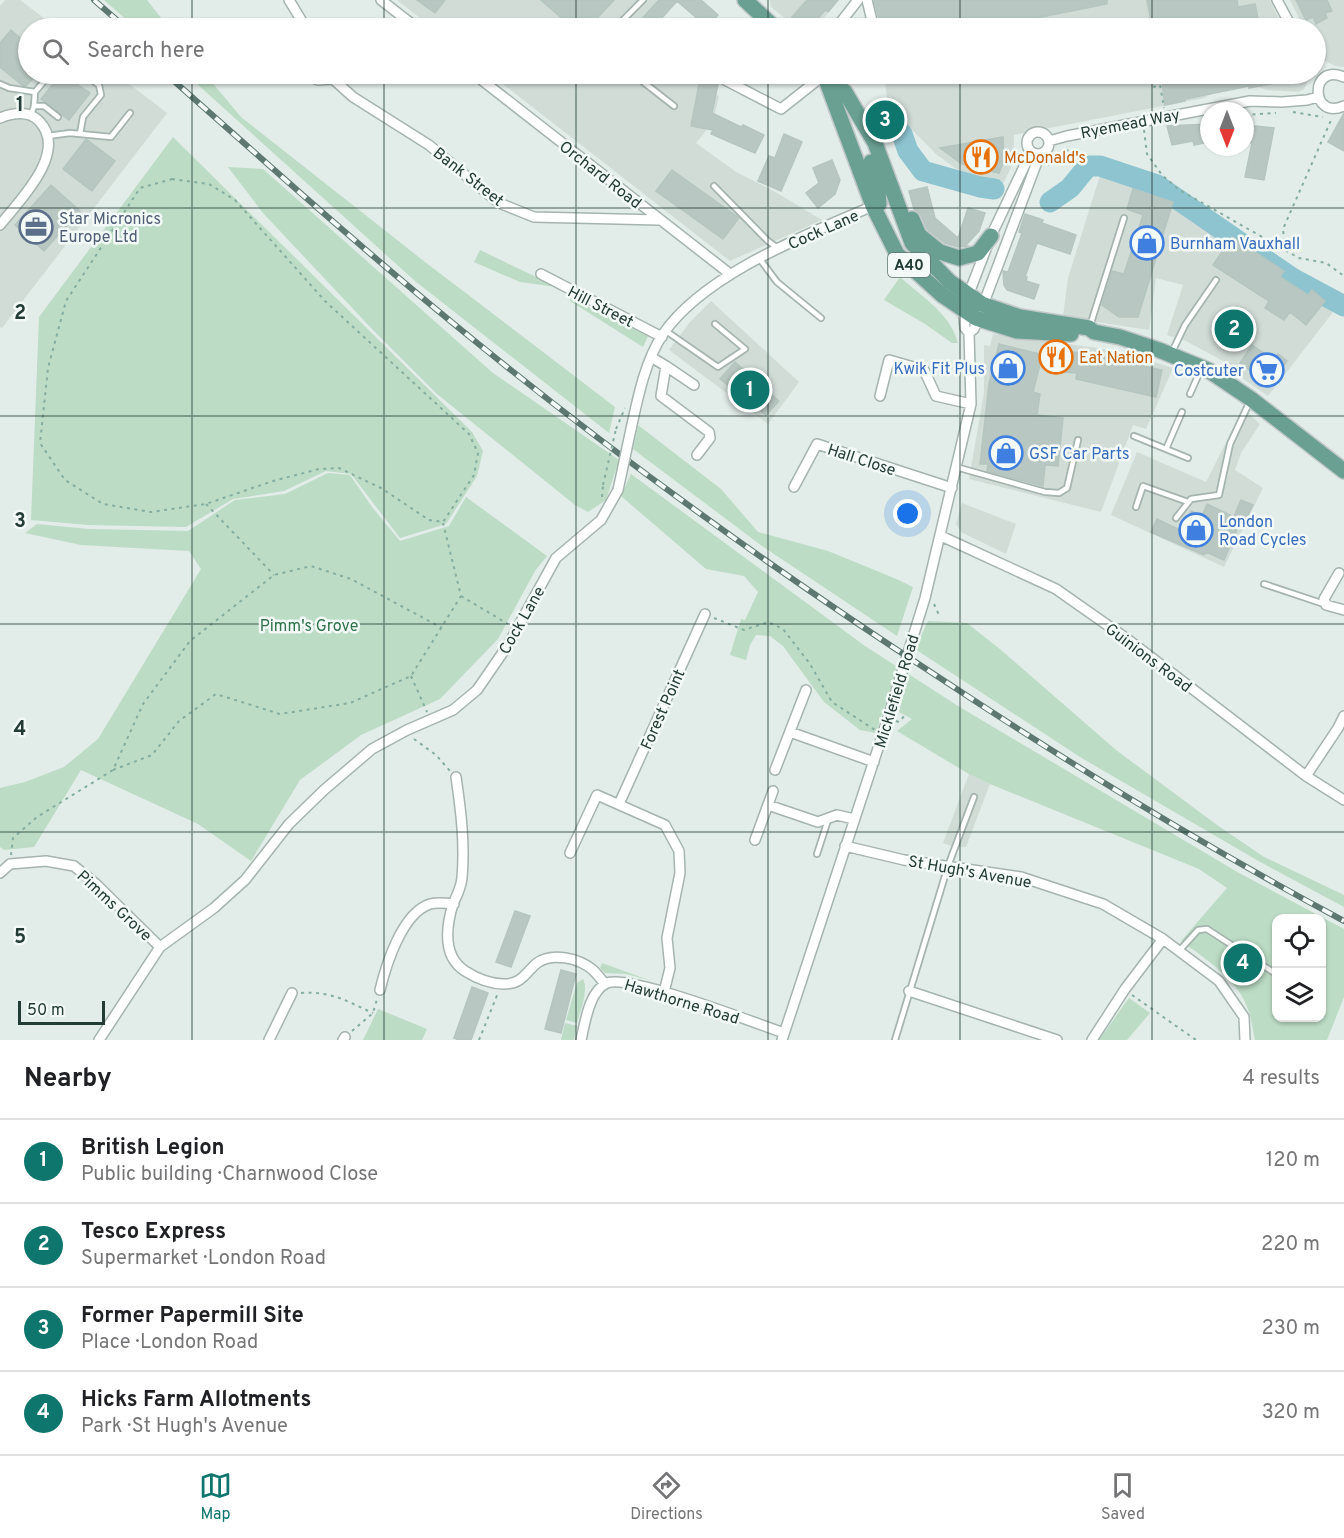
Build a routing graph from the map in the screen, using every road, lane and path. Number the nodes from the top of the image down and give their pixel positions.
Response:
1 (289, 0) edge
2 (381, 0) edge
3 (642, 0) edge
4 (745, 0) edge
5 (858, 0) edge
6 (867, 0) edge
7 (1277, 0) edge
8 (300, 18) edge
9 (404, 18) edge
10 (625, 18) edge
11 (764, 18) edge
12 (844, 18) edge
13 (871, 18) edge
14 (1287, 18) edge
15 (1344, 76) edge
16 (1326, 77) edge
17 (0, 84) edge
18 (41, 84) edge
19 (96, 84) edge
20 (340, 84) edge
21 (487, 84) edge
22 (646, 84) edge
23 (732, 84) edge
24 (811, 84) edge
25 (827, 84) edge
26 (835, 84) edge
27 (1319, 84) edge
28 (1153, 87) dead end
29 (34, 92) junction
30 (845, 92) junction
31 (1318, 97) junction
32 (674, 106) dead end
33 (1344, 106) edge
34 (32, 111) junction
35 (1286, 111) dead end
36 (1277, 112) dead end
37 (130, 114) dead end
38 (1254, 114) edge
39 (1165, 116) junction
40 (58, 117) dead end
41 (0, 118) edge
42 (1144, 121) junction
43 (80, 134) junction
44 (48, 136) junction
45 (1049, 141) junction
46 (1079, 144) dead end
47 (1030, 152) junction
48 (1041, 154) junction
49 (1045, 169) dead end
50 (714, 186) dead end
51 (897, 196) junction
52 (876, 205) junction
53 (1124, 218) dead end
54 (659, 220) junction
55 (0, 225) edge
56 (992, 236) junction
57 (779, 249) junction
58 (1285, 249) junction
59 (759, 258) junction
60 (541, 274) dead end
61 (730, 274) junction
62 (1344, 276) edge
63 (1216, 280) dead end
64 (965, 302) junction
65 (979, 311) junction
66 (821, 318) dead end
67 (715, 324) dead end
68 (1090, 331) junction
69 (969, 333) junction
70 (664, 334) junction
71 (1171, 354) junction
72 (651, 357) junction
73 (666, 366) junction
74 (1202, 367) junction
75 (694, 385) dead end
76 (1190, 394) dead end
77 (880, 396) dead end
78 (1251, 399) junction
79 (971, 404) junction
80 (1182, 412) dead end
81 (616, 429) dead end
82 (1134, 436) dead end
83 (1078, 440) dead end
84 (1166, 449) junction
85 (697, 455) dead end
86 (1188, 458) dead end
87 (956, 467) junction
88 (1344, 471) edge
89 (603, 485) dead end
90 (795, 487) dead end
91 (952, 488) junction
92 (1188, 502) junction
93 (206, 504) junction
94 (1136, 507) dead end
95 (1176, 518) dead end
96 (443, 522) junction
97 (940, 536) junction
98 (1339, 573) dead end
99 (274, 575) junction
100 (1264, 584) dead end
101 (461, 596) junction
102 (1326, 605) junction
103 (1344, 610) edge
104 (705, 614) joint
105 (442, 628) junction
106 (517, 629) junction
107 (411, 676) junction
108 (806, 690) dead end
109 (1344, 716) edge
110 (431, 721) junction
111 (407, 730) junction
112 (790, 732) junction
113 (883, 734) junction
114 (874, 762) junction
115 (113, 770) junction
116 (776, 770) dead end
117 (1306, 776) junction
118 (456, 777) joint
119 (773, 791) dead end
120 (974, 797) dead end
121 (1344, 800) edge
122 (619, 804) junction
123 (768, 806) junction
124 (829, 818) junction
125 (854, 819) junction
126 (755, 840) dead end
127 (845, 846) junction
128 (570, 853) dead end
129 (817, 854) dead end
130 (10, 864) junction
131 (948, 866) junction
132 (0, 873) edge
133 (454, 904) junction
134 (1163, 939) junction
135 (160, 947) junction
136 (1179, 951) junction
137 (1272, 971) edge
138 (501, 984) junction
139 (605, 984) junction
140 (1125, 989) junction
141 (380, 990) joint
142 (909, 991) junction
143 (664, 992) junction
144 (292, 993) joint
145 (374, 1013) junction
146 (783, 1036) edge
147 (344, 1039) edge
148 (99, 1040) edge
149 (269, 1040) edge
150 (479, 1040) edge
151 (581, 1040) edge
152 (895, 1040) edge
153 (1057, 1040) edge
154 (1092, 1040) edge
155 (1196, 1040) edge
156 (1245, 1040) edge

1 - 8 street
2 - 9 street
3 - 10 lane
4 - 11 main road
5 - 12 street
6 - 13 street
7 - 14 street
15 - 16 street
17 - 29 lane
18 - 29 lane
19 - 43 lane
20 - 54 street, Bank Street
21 - 54 street, Orchard Road
22 - 32 lane
23 - 24 street
25 - 52 main road, A40
26 - 30 main road, A40
27 - 31 street
28 - 39 path
29 - 34 lane
30 - 51 main road, A40
30 - 52 main road, A40
31 - 33 street
31 - 39 street, Ryemead Way
34 - 40 lane
34 - 41 street
34 - 44 street
35 - 58 path
36 - 38 path
37 - 43 lane
39 - 42 street, Ryemead Way
42 - 45 street, Ryemead Way
42 - 58 path
43 - 44 lane
44 - 55 street
45 - 47 street, Ryemead Way
45 - 48 street
46 - 49 path
47 - 48 street
47 - 56 street, Ryemead Way
48 - 65 street
50 - 57 lane
51 - 52 street, Cock Lane
51 - 56 main road
51 - 64 main road, A40
52 - 57 street, Cock Lane
52 - 64 main road, A40
53 - 68 lane
54 - 61 street, Orchard Road
56 - 64 street, Ryemead Way
57 - 59 street, Cock Lane
58 - 62 path
59 - 61 street, Cock Lane
59 - 66 lane
60 - 70 street, Hill Street
61 - 70 street, Cock Lane
63 - 71 lane
64 - 65 main road, A40
64 - 69 street, Micklefield Road
65 - 68 main road, A40
65 - 69 street, Micklefield Road
67 - 70 lane
68 - 71 main road, A40
69 - 79 street, Micklefield Road
70 - 72 street, Cock Lane
71 - 74 main road, A40
72 - 73 street
72 - 106 street, Cock Lane, bridge
73 - 75 street
73 - 85 street
74 - 76 lane
74 - 78 main road, A40
77 - 79 street
78 - 88 main road, A40
78 - 92 lane
79 - 87 street, Micklefield Road
80 - 84 lane
81 - 89 path, bridge
82 - 84 lane
83 - 87 lane
84 - 86 lane
87 - 91 street, Micklefield Road
90 - 91 street, Hall Close
91 - 97 street, Micklefield Road
92 - 94 lane
92 - 95 lane
93 - 96 path
93 - 96 path
93 - 99 path
96 - 101 path
97 - 113 street, Micklefield Road
97 - 117 street, Guinions Road
98 - 102 street
99 - 105 path
99 - 115 path
100 - 102 lane
101 - 105 path
101 - 106 path
102 - 103 street
104 - 113 path
104 - 122 street, Forest Point
105 - 107 path
106 - 110 street, Cock Lane
107 - 110 path
107 - 115 path
108 - 112 street
109 - 117 street
110 - 111 street, Cock Lane
111 - 118 path
111 - 135 street, Cock Lane
112 - 114 street
112 - 116 street
113 - 114 street, Micklefield Road
114 - 125 street, Micklefield Road
115 - 130 path
117 - 121 street, Guinions Road
118 - 133 street
119 - 123 street
120 - 131 lane
122 - 128 street
122 - 143 street
123 - 124 street
123 - 126 street
124 - 125 street
124 - 129 lane
125 - 127 street, Micklefield Road
127 - 131 street, St Hugh's Avenue
127 - 146 street, Micklefield Road
130 - 132 street
130 - 135 street, Pimms Grove
131 - 134 street, St Hugh's Avenue
131 - 142 lane
133 - 138 street
133 - 141 street
134 - 136 street, St Hugh's Avenue
134 - 140 street
135 - 148 street, Cock Lane
136 - 137 lane
136 - 156 street, St Hugh's Avenue
138 - 139 street
138 - 150 path
139 - 143 street, Hawthorne Road
139 - 151 street, Hawthorne Road
140 - 154 street
140 - 155 path
141 - 145 path
142 - 152 lane
142 - 153 street
143 - 146 street, Hawthorne Road
144 - 145 path
144 - 149 street
145 - 147 path

